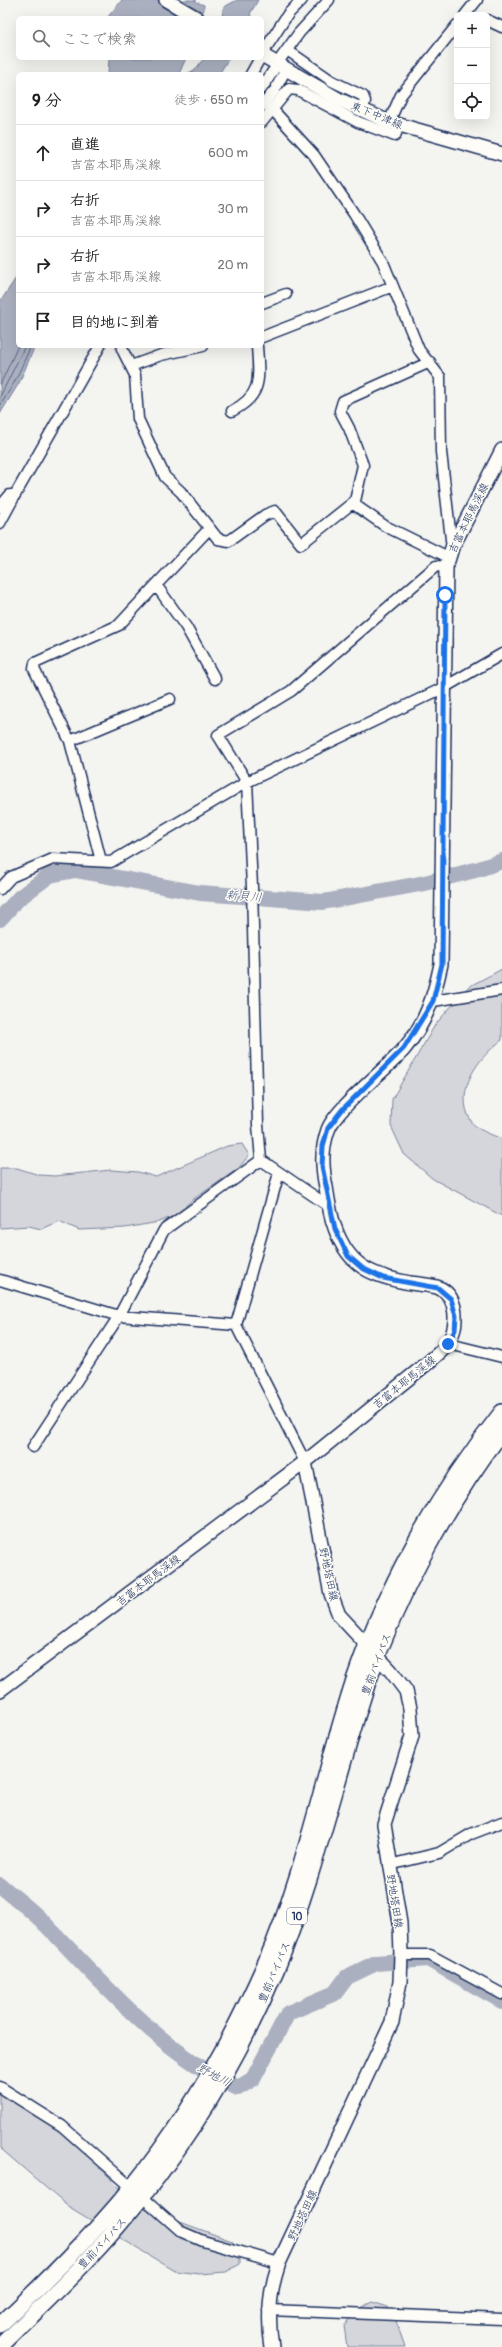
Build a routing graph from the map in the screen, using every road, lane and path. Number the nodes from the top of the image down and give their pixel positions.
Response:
1 (166, 0) edge
2 (302, 0) edge
3 (329, 0) edge
4 (477, 0) edge
5 (470, 12) edge
6 (194, 16) edge
7 (490, 21) edge
8 (502, 27) edge
9 (454, 29) edge
10 (264, 51) edge
11 (264, 55) edge
12 (259, 60) edge
13 (282, 62) junction
14 (252, 72) edge
15 (264, 85) edge
16 (267, 108) edge
17 (363, 110) junction
18 (394, 124) junction
19 (502, 154) edge
20 (393, 286) junction
21 (286, 294) dead end
22 (264, 302) edge
23 (264, 336) edge
24 (99, 348) edge
25 (122, 348) edge
26 (186, 348) edge
27 (257, 348) edge
28 (161, 351) edge
29 (430, 362) junction
30 (131, 366) junction
31 (232, 411) dead end
32 (502, 450) edge
33 (15, 495) junction
34 (352, 504) junction
35 (0, 507) edge
36 (0, 523) edge
37 (209, 529) junction
38 (449, 557) junction
39 (156, 585) junction
40 (502, 654) edge
41 (215, 679) dead end
42 (445, 687) junction
43 (170, 699) dead end
44 (70, 741) junction
45 (247, 782) junction
46 (101, 861) junction
47 (0, 889) edge
48 (502, 990) edge
49 (433, 1001) junction
50 (261, 1160) junction
51 (280, 1173) junction
52 (330, 1207) junction
53 (0, 1280) edge
54 (120, 1316) junction
55 (236, 1325) junction
56 (448, 1344) junction
57 (502, 1357) edge
58 (502, 1412) edge
59 (502, 1432) edge
60 (33, 1447) dead end
61 (305, 1462) junction
62 (372, 1652) junction
63 (0, 1690) edge
64 (502, 1822) edge
65 (389, 1865) junction
66 (401, 1955) junction
67 (502, 1994) edge
68 (0, 2087) edge
69 (137, 2193) junction
70 (279, 2263) junction
71 (268, 2310) junction
72 (502, 2319) edge
73 (0, 2325) edge
74 (0, 2346) edge
75 (272, 2347) edge

1 - 6 main road
2 - 10 street
3 - 13 street
4 - 5 street
7 - 8 street
9 - 18 street
11 - 13 main road, 東下中津線
12 - 14 street
13 - 15 street
13 - 16 street
13 - 17 main road, 東下中津線
13 - 17 street
16 - 18 street
16 - 20 street
17 - 18 main road, 東下中津線
18 - 19 main road, 東下中津線
20 - 23 street
20 - 29 street
21 - 22 street
24 - 33 street
25 - 30 street
26 - 28 street
27 - 31 street
28 - 30 street
29 - 34 street
29 - 38 street
30 - 37 street
32 - 38 main road, 吉富本耶馬渓線
33 - 35 street
33 - 36 street
34 - 37 street
34 - 38 street
37 - 39 street
38 - 42 main road, 吉富本耶馬渓線
38 - 45 street
39 - 41 street
39 - 44 street
40 - 42 street
42 - 45 street
42 - 49 main road, 吉富本耶馬渓線
43 - 44 street
44 - 46 street
45 - 46 street
45 - 50 street
46 - 47 street
48 - 49 street
49 - 52 main road, 吉富本耶馬渓線
50 - 51 street
50 - 54 street
51 - 52 street
51 - 55 street
52 - 56 main road, 吉富本耶馬渓線
53 - 54 street
54 - 55 street
54 - 60 street
55 - 61 street
56 - 57 street
56 - 61 main road, 吉富本耶馬渓線
58 - 62 highway, 豊前バイパス / 10
59 - 62 highway, 豊前バイパス / 10
61 - 62 main road, 野地塔田線
61 - 63 main road, 吉富本耶馬渓線
62 - 65 main road, 野地塔田線
62 - 69 highway, 豊前バイパス / 10
64 - 65 street
65 - 66 main road, 野地塔田線
66 - 67 street
66 - 70 main road, 野地塔田線
68 - 69 street
69 - 70 street
69 - 73 highway, 豊前バイパス / 10
69 - 74 highway, 豊前バイパス / 10
70 - 71 main road, 野地塔田線
71 - 72 street
71 - 75 main road, 野地塔田線

